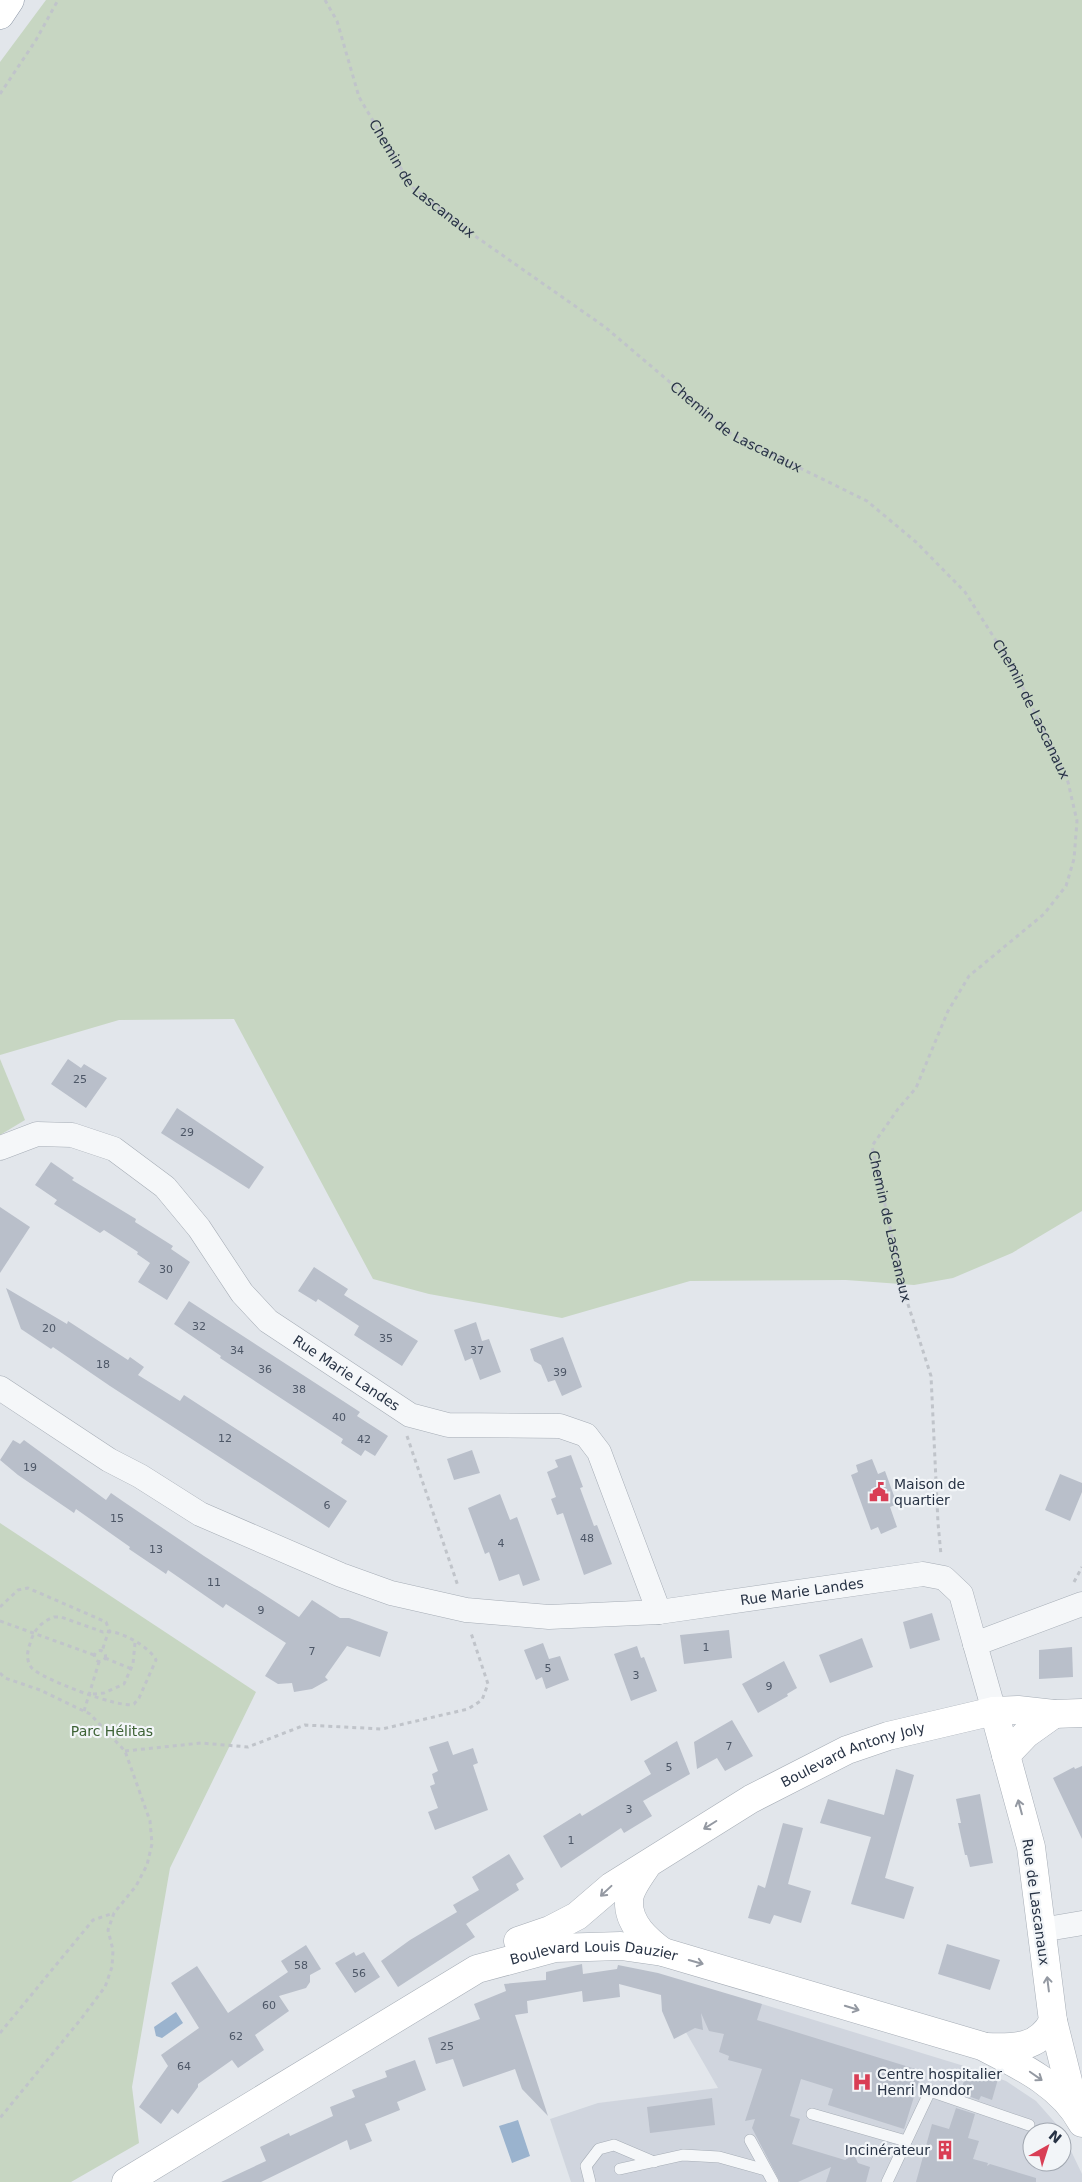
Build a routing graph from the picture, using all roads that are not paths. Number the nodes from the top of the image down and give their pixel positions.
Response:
1 (10, 0) edge
2 (0, 15) edge
3 (0, 1148) edge
4 (0, 1388) edge
5 (1082, 1604) edge
6 (659, 1612) junction
7 (975, 1644) junction
8 (994, 1711) junction
9 (1082, 1713) edge
10 (1054, 1714) junction
11 (947, 1721) junction
12 (1004, 1748) junction
13 (647, 1865) junction
14 (1082, 1924) edge
15 (1041, 1930) junction
16 (663, 1952) junction
17 (477, 1969) junction
18 (1053, 2021) junction
19 (982, 2046) junction
20 (812, 2114) dead end
21 (1078, 2116) edge
22 (1022, 2123) edge
23 (750, 2140) dead end
24 (906, 2141) junction
25 (654, 2162) junction
26 (620, 2169) dead end
27 (766, 2170) junction
28 (126, 2182) edge
29 (590, 2182) edge
30 (772, 2182) edge
31 (887, 2182) edge

1 - 2 main road
3 - 6 street, Rue Marie Landes
4 - 6 street, Rue Marie Landes
5 - 7 street
6 - 7 street, Rue Marie Landes
7 - 8 street
8 - 10 main road, Boulevard Antony Joly
8 - 11 main road, Boulevard Antony Joly
8 - 12 main road, Rue de Lascanaux
9 - 10 main road, Boulevard Antony Joly
10 - 12 main road
11 - 12 main road
11 -> 13 main road, Boulevard Antony Joly
15 -> 12 main road, Rue de Lascanaux
13 - 16 main road, Boulevard Antony Joly
13 -> 17 main road, Boulevard Antony Joly
14 - 15 street
18 -> 15 main road, Rue de Lascanaux
16 - 17 main road, Boulevard Louis Dauzier
16 -> 19 main road, Boulevard Louis Dauzier
17 - 28 main road, Boulevard Louis Dauzier
18 - 19 main road
18 - 21 main road, Rue de Lascanaux
19 -> 21 main road, Boulevard Louis Dauzier
20 - 24 lane
22 - 24 lane
23 - 27 lane
24 - 31 lane
25 - 26 lane
25 - 27 lane
25 - 29 lane
27 - 30 lane

